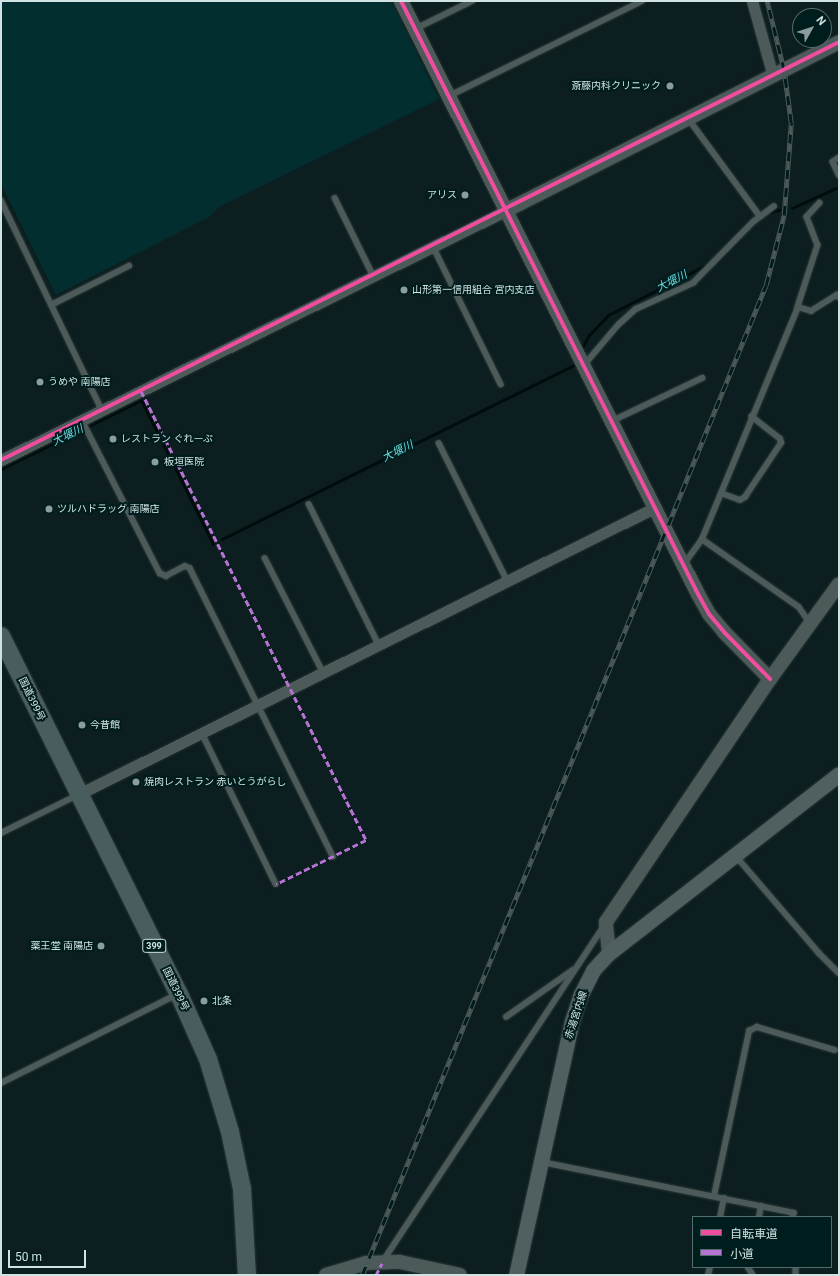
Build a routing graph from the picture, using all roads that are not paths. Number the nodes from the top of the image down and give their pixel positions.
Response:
1 (401, 1) edge
2 (472, 1) edge
3 (642, 1) edge
4 (752, 1) edge
5 (415, 29) junction
6 (839, 42) edge
7 (773, 76) junction
8 (448, 96) junction
9 (688, 118) junction
10 (839, 158) edge
11 (839, 175) edge
12 (335, 198) dead end
13 (1, 200) edge
14 (820, 203) dead end
15 (774, 206) dead end
16 (507, 210) junction
17 (760, 216) junction
18 (433, 246) junction
19 (129, 266) dead end
20 (373, 275) junction
21 (839, 297) edge
22 (53, 304) junction
23 (798, 307) junction
24 (583, 366) junction
25 (702, 378) dead end
26 (501, 384) dead end
27 (102, 410) junction
28 (752, 417) junction
29 (82, 420) junction
30 (611, 422) junction
31 (439, 444) dead end
32 (1, 460) edge
33 (721, 493) junction
34 (309, 504) dead end
35 (654, 508) junction
36 (702, 539) junction
37 (265, 558) dead end
38 (683, 565) junction
39 (507, 580) junction
40 (839, 584) edge
41 (810, 624) junction
42 (1, 636) edge
43 (379, 645) junction
44 (323, 672) junction
45 (770, 679) junction
46 (257, 705) junction
47 (202, 732) junction
48 (839, 774) edge
49 (79, 794) junction
50 (1, 834) edge
51 (332, 856) dead end
52 (736, 856) junction
53 (276, 884) dead end
54 (606, 922) junction
55 (608, 953) junction
56 (576, 968) junction
57 (839, 973) edge
58 (179, 994) junction
59 (506, 1017) dead end
60 (835, 1050) dead end
61 (1, 1083) edge
62 (540, 1161) junction
63 (714, 1196) junction
64 (724, 1198) junction
65 (761, 1206) junction
66 (720, 1216) edge
67 (759, 1216) edge
68 (793, 1216) edge
69 (382, 1263) junction
70 (247, 1275) edge
71 (326, 1275) edge
72 (460, 1275) edge
73 (516, 1275) edge

1 - 5 street
2 - 5 lane
3 - 8 lane
4 - 7 street
5 - 8 street
6 - 7 street
7 - 9 street
8 - 16 street
9 - 16 street
9 - 17 lane
10 - 11 lane
12 - 20 lane
13 - 22 lane
14 - 23 lane
15 - 17 lane
16 - 18 street
16 - 24 street
17 - 24 lane
18 - 20 street
18 - 26 lane
19 - 22 lane
20 - 27 street
21 - 23 lane
22 - 27 lane
23 - 28 lane
24 - 30 street
25 - 30 lane
27 - 29 street
28 - 33 lane
28 - 33 lane
29 - 32 street
29 - 46 lane
30 - 35 street
31 - 39 lane
33 - 36 lane
34 - 43 lane
35 - 38 street
35 - 39 street
36 - 38 lane
36 - 41 lane
37 - 44 lane
38 - 45 street
39 - 43 street
40 - 41 street
41 - 45 street
42 - 49 highway, 国道399号 / 399
43 - 44 street
44 - 46 street
45 - 54 street
46 - 47 street
46 - 51 lane
47 - 49 street
47 - 53 lane
48 - 52 main road, 赤湯宮内線
49 - 50 lane
49 - 58 highway, 国道399号 / 399
52 - 55 main road, 赤湯宮内線
52 - 57 lane
54 - 55 street
54 - 56 lane
55 - 62 main road, 赤湯宮内線
56 - 59 lane
56 - 69 lane
58 - 61 lane
58 - 70 highway, 国道399号 / 399
60 - 63 lane
62 - 63 lane
62 - 73 main road, 赤湯宮内線
63 - 64 lane
64 - 65 lane
64 - 66 lane
65 - 67 lane
65 - 68 lane
69 - 71 street
69 - 72 street

